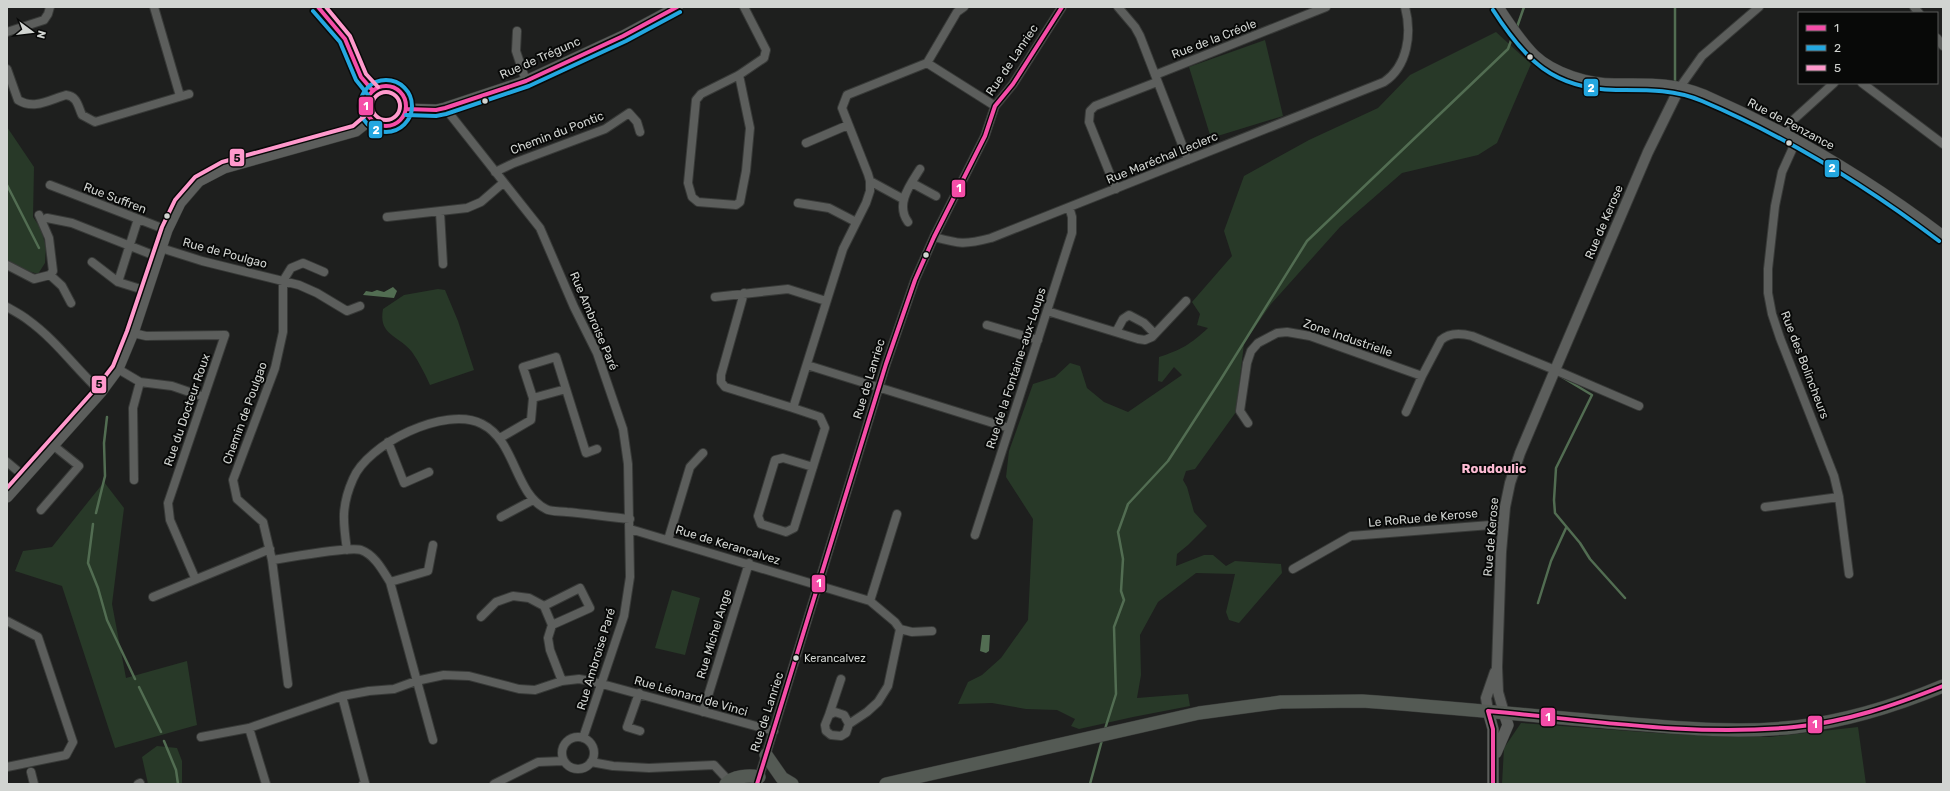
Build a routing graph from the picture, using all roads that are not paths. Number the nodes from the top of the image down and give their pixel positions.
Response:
1 (50, 7) edge
2 (154, 7) edge
3 (318, 7) edge
4 (678, 7) edge
5 (744, 7) edge
6 (964, 7) edge
7 (1062, 7) edge
8 (1118, 7) edge
9 (1326, 7) edge
10 (1405, 7) edge
11 (1498, 7) edge
12 (1760, 7) edge
13 (517, 30) dead end
14 (7, 32) edge
15 (927, 63) junction
16 (7, 69) edge
17 (739, 75) junction
18 (1156, 78) junction
19 (526, 81) junction
20 (1833, 84) edge
21 (1863, 84) edge
22 (1680, 86) junction
23 (373, 92) junction
24 (188, 94) dead end
25 (180, 96) junction
26 (995, 106) junction
27 (445, 108) junction
28 (406, 109) junction
29 (371, 119) junction
30 (848, 125) junction
31 (640, 132) dead end
32 (1783, 134) junction
33 (1796, 141) junction
34 (806, 143) dead end
35 (1943, 144) edge
36 (1188, 160) junction
37 (920, 169) dead end
38 (494, 172) junction
39 (870, 181) junction
40 (503, 183) junction
41 (912, 183) junction
42 (52, 186) dead end
43 (1116, 189) junction
44 (936, 196) dead end
45 (903, 199) junction
46 (798, 203) dead end
47 (1069, 208) junction
48 (440, 212) junction
49 (387, 217) dead end
50 (906, 218) dead end
51 (138, 219) junction
52 (856, 222) junction
53 (167, 230) junction
54 (1943, 236) edge
55 (934, 237) junction
56 (128, 246) junction
57 (160, 253) junction
58 (92, 262) dead end
59 (444, 264) dead end
60 (7, 265) edge
61 (324, 272) dead end
62 (50, 276) junction
63 (283, 281) junction
64 (118, 282) junction
65 (147, 291) junction
66 (744, 293) junction
67 (715, 297) dead end
68 (826, 301) junction
69 (1186, 301) dead end
70 (71, 303) dead end
71 (360, 306) dead end
72 (7, 307) edge
73 (1047, 311) junction
74 (987, 325) dead end
75 (1116, 332) junction
76 (133, 333) junction
77 (1154, 334) junction
78 (1038, 340) junction
79 (807, 365) junction
80 (118, 369) junction
81 (1555, 370) junction
82 (1422, 376) junction
83 (140, 382) junction
84 (879, 387) junction
85 (566, 389) junction
86 (101, 392) junction
87 (204, 397) junction
88 (533, 398) junction
89 (1638, 406) dead end
90 (793, 408) junction
91 (1406, 412) dead end
92 (1248, 422) dead end
93 (1009, 428) junction
94 (500, 438) junction
95 (388, 442) junction
96 (54, 446) junction
97 (597, 449) dead end
98 (703, 453) dead end
99 (7, 462) edge
100 (813, 467) junction
101 (430, 472) dead end
102 (25, 477) junction
103 (134, 480) dead end
104 (1839, 497) junction
105 (7, 498) edge
106 (533, 500) junction
107 (1765, 507) dead end
108 (41, 510) dead end
109 (896, 514) dead end
110 (501, 517) dead end
111 (630, 519) junction
112 (1503, 524) junction
113 (630, 529) junction
114 (975, 535) dead end
115 (668, 540) junction
116 (433, 546) dead end
117 (270, 549) junction
118 (347, 550) junction
119 (272, 560) junction
120 (749, 563) junction
121 (1293, 569) dead end
122 (1849, 574) dead end
123 (195, 578) junction
124 (390, 582) junction
125 (819, 585) junction
126 (153, 597) dead end
127 (870, 601) junction
128 (544, 606) junction
129 (481, 617) dead end
130 (7, 621) edge
131 (552, 625) junction
132 (900, 629) junction
133 (932, 631) dead end
134 (1497, 666) junction
135 (841, 679) dead end
136 (416, 680) junction
137 (562, 681) junction
138 (603, 683) junction
139 (288, 684) dead end
140 (1943, 686) edge
141 (639, 693) junction
142 (342, 696) junction
143 (1488, 711) junction
144 (703, 712) junction
145 (1504, 712) junction
146 (829, 715) junction
147 (849, 724) junction
148 (250, 728) junction
149 (640, 731) dead end
150 (774, 731) junction
151 (201, 737) dead end
152 (583, 738) junction
153 (433, 740) dead end
154 (766, 755) junction
155 (1494, 757) junction
156 (563, 761) junction
157 (591, 762) junction
158 (7, 767) edge
159 (31, 772) dead end
160 (758, 780) edge
161 (728, 783) edge
162 (34, 784) edge
163 (266, 784) edge
164 (363, 784) edge
165 (494, 784) edge
166 (792, 784) edge
167 (886, 784) edge
168 (1494, 784) edge

1 - 14 street
2 - 25 street
3 - 23 street
4 - 19 main road, Rue de Trégunc
5 - 17 street
6 - 15 street
7 - 26 street, Rue de Lanriec
8 - 18 street
9 - 18 street, Rue de la Créole
10 - 36 street, Rue Maréchal Leclerc
11 - 22 main road
12 - 22 street
13 - 19 street
15 - 26 street
15 - 30 street
16 - 25 street
17 - 17 street
18 - 36 street
18 - 43 street, Rue de la Créole
19 - 27 main road, Rue de Trégunc
20 - 32 street
21 - 35 street
22 - 32 main road, Rue de Penzance
22 - 81 street, Rue de Kerose
23 - 28 main road
23 - 29 main road
24 - 25 street
26 - 55 street, Rue de Lanriec
27 - 28 main road, Rue de Trégunc
27 - 38 street, Rue Ambroise Paré
28 - 29 main road
29 - 53 main road
30 - 34 street
30 - 39 street
31 - 38 street, Chemin du Pontic
32 - 33 main road, Rue de Penzance
33 - 54 main road, Rue de Penzance
33 - 104 street, Rue des Bolincheurs
36 - 43 street, Rue Maréchal Leclerc
37 - 41 street
38 - 40 street, Rue Ambroise Paré
39 - 45 street
39 - 52 street
40 - 48 street
40 - 111 street, Rue Ambroise Paré
41 - 44 street
41 - 45 street
42 - 51 street, Rue Suffren
43 - 47 street, Rue Maréchal Leclerc
45 - 50 street
46 - 52 street
47 - 55 street, Rue Maréchal Leclerc
47 - 73 street, Rue de la Fontaine-aux-Loups
48 - 49 street
48 - 59 street
51 - 53 street, Rue Suffren
51 - 56 street
52 - 68 street
53 - 57 main road
55 - 84 street, Rue de Lanriec
56 - 57 street, Rue de Poulgao
56 - 62 street, Rue de Poulgao
56 - 64 street
57 - 63 street, Rue de Poulgao
57 - 65 main road
58 - 64 street
60 - 62 street
61 - 63 street
62 - 70 street
63 - 71 street
63 - 117 street, Chemin de Poulgao
64 - 65 street
65 - 76 main road
66 - 67 street
66 - 68 street
66 - 90 street
68 - 79 street
69 - 77 street
72 - 86 street
73 - 75 street
73 - 78 street, Rue de la Fontaine-aux-Loups
74 - 78 street
75 - 77 street
75 - 77 street
76 - 80 main road
76 - 87 street, Rue du Docteur Roux
78 - 93 street, Rue de la Fontaine-aux-Loups
79 - 84 street
79 - 90 street
80 - 83 street
80 - 86 main road
81 - 82 street
81 - 89 street
81 - 112 street, Rue de Kerose
82 - 91 street
82 - 92 street, Zone Industrielle
83 - 87 street
83 - 103 street
84 - 93 street
84 - 125 street, Rue de Lanriec
85 - 88 street
85 - 88 street
85 - 97 street
86 - 96 main road
87 - 123 street, Rue du Docteur Roux
88 - 94 street
90 - 100 street
93 - 114 street, Rue de la Fontaine-aux-Loups
94 - 95 street
94 - 106 street
95 - 101 street
95 - 118 street
96 - 102 main road
96 - 108 street
98 - 115 street
99 - 102 street
100 - 100 street
102 - 105 main road
104 - 107 street
104 - 122 street, Rue des Bolincheurs
106 - 110 street
106 - 111 street
109 - 127 street
111 - 113 street, Rue Ambroise Paré
112 - 121 street, Le RoRue de Kerose
112 - 134 street, Rue de Kerose
113 - 115 street, Rue de Kerancalvez
113 - 138 street, Rue Ambroise Paré
115 - 120 street, Rue de Kerancalvez
116 - 124 street
117 - 119 street, Chemin de Poulgao
117 - 123 street
118 - 119 street
118 - 124 street
119 - 139 street, Chemin de Poulgao
120 - 125 street, Rue de Kerancalvez
120 - 144 street, Rue Michel Ange
123 - 126 street
124 - 136 street
125 - 127 street, Rue de Kerancalvez
125 - 150 street, Rue de Lanriec
127 - 132 street
128 - 129 street
128 - 131 street
128 - 131 street
130 - 158 street
131 - 137 street
132 - 133 street
132 - 147 street
134 - 143 street, Rue de Kerose
134 - 145 street, Rue de Kerose
135 - 146 street
136 - 137 street, Rue Léonard de Vinci
136 - 142 street, Rue Léonard de Vinci
136 - 153 street
137 - 138 street, Rue Léonard de Vinci
138 - 141 street, Rue Léonard de Vinci
138 - 152 street, Rue Ambroise Paré
140 - 145 main road
141 - 144 street, Rue Léonard de Vinci
141 - 149 street
142 - 148 street, Rue Léonard de Vinci
142 - 164 street
143 - 145 main road
143 - 155 main road, Rue de Kerose
143 - 167 main road
144 - 150 street, Rue Léonard de Vinci
145 - 155 main road, Rue de Kerose
146 - 147 street
146 - 147 street
148 - 151 street, Rue Léonard de Vinci
148 - 163 street
150 - 154 street, Rue de Lanriec
152 - 156 street
152 - 157 street
154 - 160 street, Rue de Lanriec
154 - 166 main road
155 - 168 main road, Rue de Kerose
156 - 157 street
156 - 165 street
157 - 161 street
159 - 162 street
160 - 161 main road

